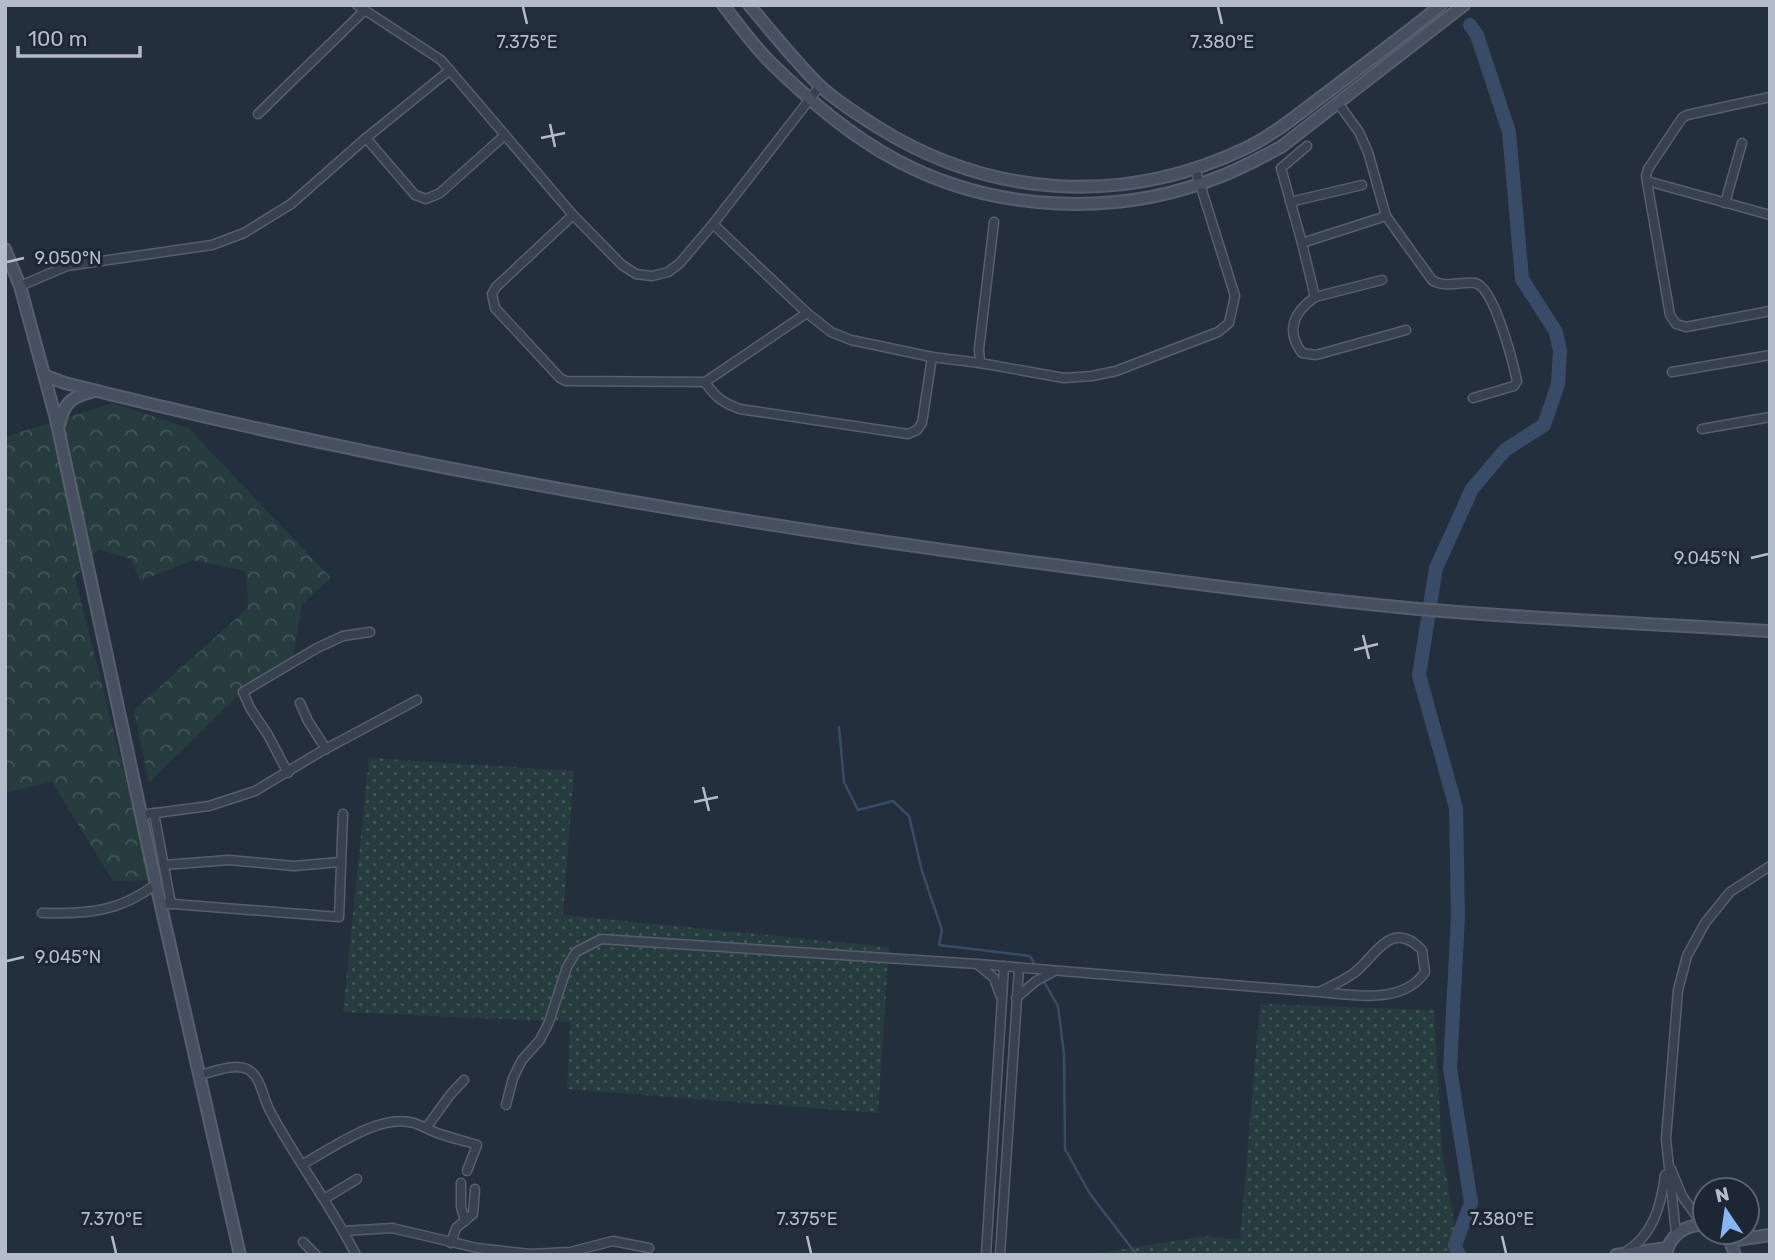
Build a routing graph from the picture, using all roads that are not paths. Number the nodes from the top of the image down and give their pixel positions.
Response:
1 (723, 5) edge
2 (749, 5) edge
3 (1441, 5) edge
4 (1464, 5) edge
5 (361, 8) edge
6 (450, 70) junction
7 (820, 86) junction
8 (1770, 97) edge
9 (810, 99) junction
10 (1338, 103) junction
11 (258, 114) dead end
12 (505, 135) junction
13 (366, 138) junction
14 (1742, 143) dead end
15 (1307, 146) dead end
16 (1195, 168) junction
17 (1647, 181) junction
18 (1200, 184) junction
19 (1362, 185) dead end
20 (1290, 202) junction
21 (1726, 203) junction
22 (573, 215) junction
23 (1770, 215) edge
24 (1386, 216) junction
25 (994, 222) dead end
26 (713, 224) junction
27 (1302, 243) junction
28 (5, 249) edge
29 (1382, 280) dead end
30 (20, 286) junction
31 (1315, 296) junction
32 (1770, 312) edge
33 (807, 313) junction
34 (1406, 330) dead end
35 (1770, 355) edge
36 (932, 357) junction
37 (981, 363) junction
38 (1672, 372) dead end
39 (46, 376) junction
40 (705, 382) junction
41 (98, 391) junction
42 (1473, 398) dead end
43 (1770, 417) edge
44 (58, 427) junction
45 (1702, 429) dead end
46 (1770, 631) edge
47 (370, 632) dead end
48 (417, 700) dead end
49 (300, 703) dead end
50 (327, 749) junction
51 (288, 773) junction
52 (154, 813) junction
53 (343, 814) dead end
54 (141, 815) junction
55 (340, 862) junction
56 (164, 864) junction
57 (1770, 866) edge
58 (159, 878) junction
59 (166, 904) junction
60 (42, 913) dead end
61 (977, 964) junction
62 (1004, 966) junction
63 (1019, 968) junction
64 (1055, 971) junction
65 (1319, 992) junction
66 (1002, 998) junction
67 (1016, 998) junction
68 (200, 1075) junction
69 (464, 1080) dead end
70 (506, 1105) dead end
71 (426, 1128) junction
72 (1667, 1159) junction
73 (303, 1164) junction
74 (467, 1171) dead end
75 (357, 1179) dead end
76 (461, 1183) dead end
77 (475, 1189) dead end
78 (324, 1199) junction
79 (1691, 1208) edge
80 (465, 1221) junction
81 (1691, 1226) edge
82 (344, 1231) junction
83 (1676, 1234) junction
84 (303, 1242) dead end
85 (451, 1243) junction
86 (649, 1248) dead end
87 (477, 1251) edge
88 (1666, 1252) edge
89 (1623, 1254) edge
90 (240, 1255) edge
91 (316, 1255) edge
92 (356, 1255) edge
93 (986, 1255) edge
94 (1000, 1255) edge
95 (1616, 1255) edge

1 - 9 street
2 - 7 street
3 - 16 street
4 - 10 street
5 - 6 street
5 - 11 street
6 - 12 street
6 - 13 street
7 - 9 street
7 - 16 street
8 - 17 street
9 - 18 street
9 - 26 street
10 - 18 street
10 - 24 street
12 - 13 street
12 - 22 street
13 - 30 street
14 - 21 street
15 - 20 street
16 - 18 street
17 - 21 street
17 - 32 street
18 - 37 street
19 - 20 street
20 - 27 street
21 - 23 street
22 - 26 street
22 - 40 street
24 - 27 street
24 - 42 street
25 - 37 street
26 - 33 street
27 - 31 street
28 - 30 street
29 - 31 street
30 - 39 street
31 - 34 street
33 - 36 street
33 - 40 street
35 - 38 street
36 - 37 street
36 - 40 street
39 - 41 street
39 - 44 street
41 - 44 street
41 - 46 street
43 - 45 street
44 - 54 street
47 - 51 street
48 - 50 street
49 - 50 street
50 - 51 street
51 - 52 street
52 - 54 street
52 - 56 street
53 - 55 street
54 - 58 street
55 - 56 street
55 - 59 street
56 - 58 street
57 - 72 street
58 - 59 street
58 - 60 street
59 - 68 street
61 - 62 street
61 - 66 street
61 - 70 street
62 - 63 street
62 - 66 street
63 - 64 street
63 - 67 street
64 - 65 street
64 - 67 street
65 - 65 street
66 - 93 street
67 - 94 street
68 - 73 street
68 - 90 street
69 - 71 street
71 - 73 street
71 - 74 street
72 - 79 street
72 - 83 street
72 - 89 street
73 - 78 street
75 - 78 street
76 - 80 street
77 - 80 street
78 - 82 street
80 - 85 street
81 - 83 street
82 - 85 street
82 - 92 street
83 - 88 street
84 - 91 street
85 - 87 street
86 - 87 street
88 - 89 street
89 - 95 street

